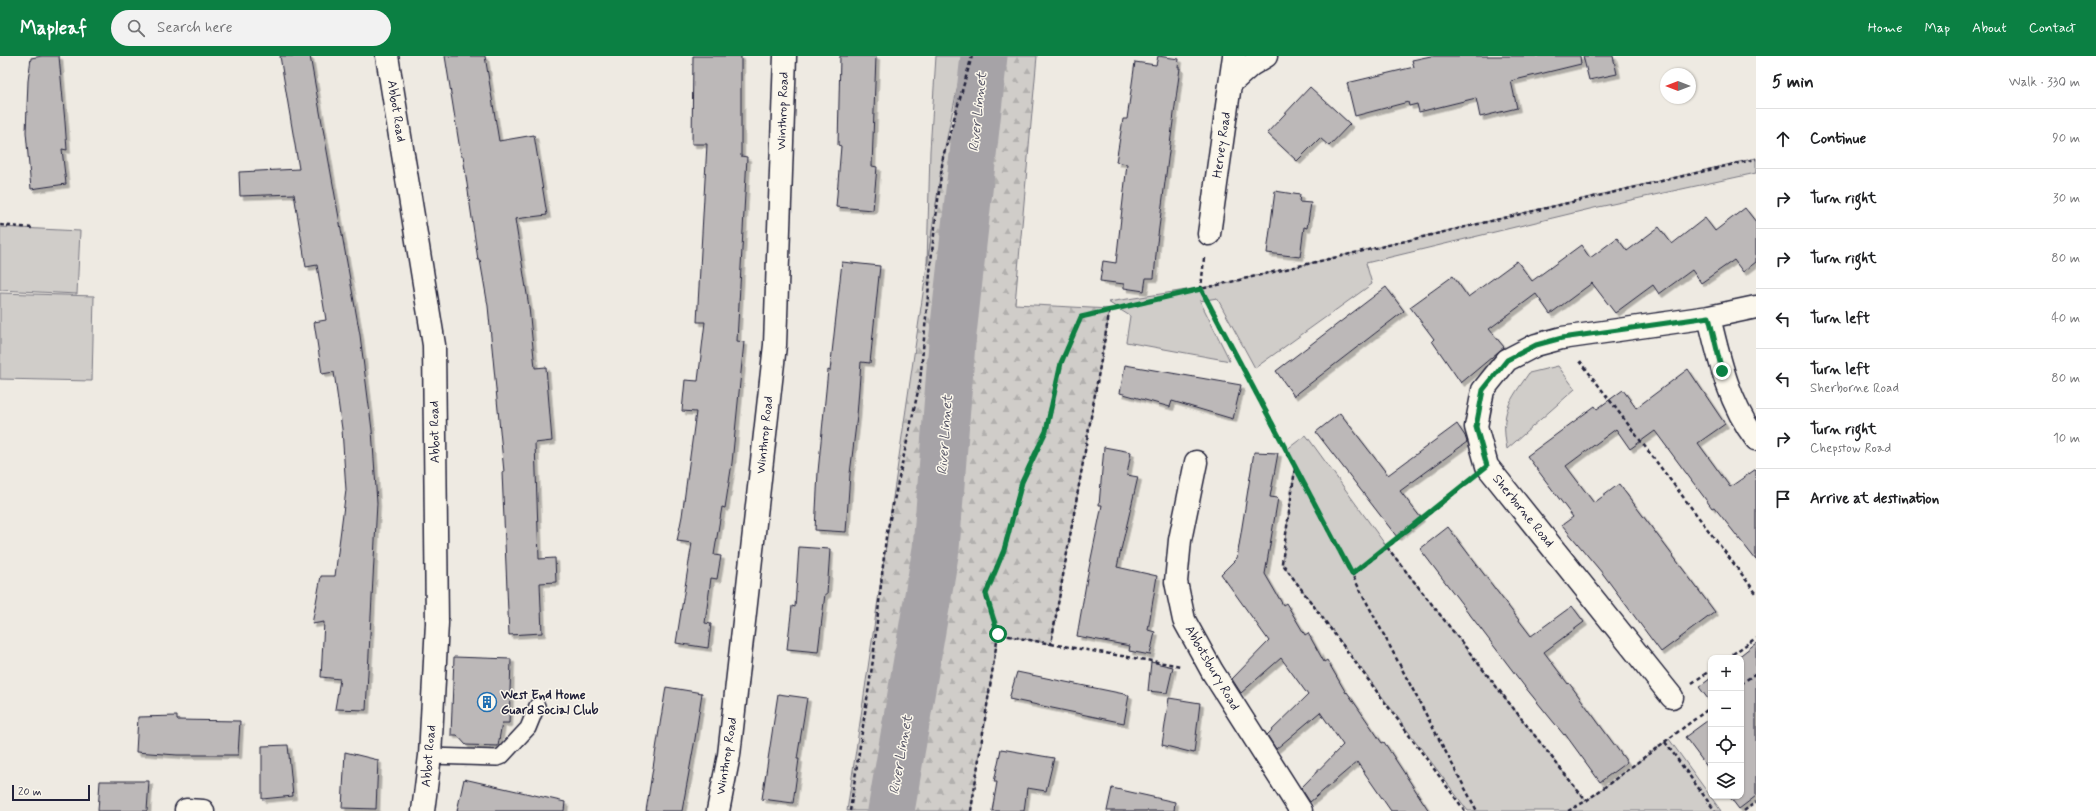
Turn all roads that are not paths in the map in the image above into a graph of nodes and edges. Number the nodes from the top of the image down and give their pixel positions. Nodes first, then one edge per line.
1 (387, 56) edge
2 (785, 56) edge
3 (1234, 56) edge
4 (1266, 56) edge
5 (1231, 83) junction
6 (1209, 234) road end
7 (1756, 307) edge
8 (1709, 317) junction
9 (1756, 439) edge
10 (1196, 462) dead end
11 (1672, 697) dead end
12 (537, 706) dead end
13 (430, 756) junction
14 (423, 811) edge
15 (718, 811) edge
16 (1301, 811) edge

1 - 13 street, Abbot Road
2 - 15 street, Winthrop Road
3 - 5 street, Hervey Road
4 - 5 street
5 - 6 street, Hervey Road
7 - 8 street, Sherborne Road
8 - 9 street
8 - 11 street, Sherborne Road
10 - 16 street, Abbotsbury Road
12 - 13 lane
13 - 14 street, Abbot Road

